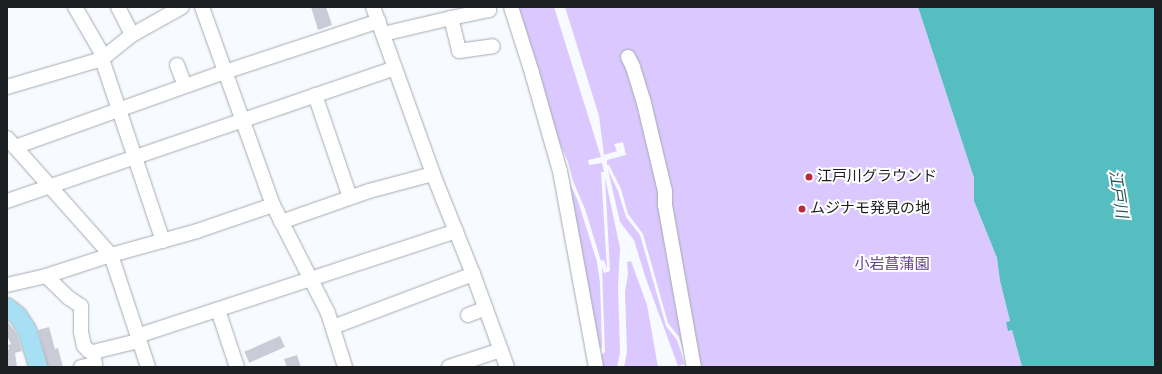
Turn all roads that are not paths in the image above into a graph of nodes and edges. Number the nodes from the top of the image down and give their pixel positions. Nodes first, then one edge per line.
1 (76, 7) edge
2 (118, 7) edge
3 (182, 7) edge
4 (202, 7) edge
5 (373, 7) edge
6 (489, 7) edge
7 (510, 7) edge
8 (451, 18) junction
9 (381, 28) junction
10 (132, 35) junction
11 (493, 46) dead end
12 (628, 57) dead end
13 (103, 58) junction
14 (177, 65) dead end
15 (396, 68) junction
16 (225, 72) junction
17 (185, 86) junction
18 (7, 87) edge
19 (315, 95) junction
20 (119, 109) junction
21 (242, 120) junction
22 (11, 142) edge
23 (135, 156) junction
24 (433, 174) junction
25 (50, 186) junction
26 (350, 197) junction
27 (7, 201) edge
28 (273, 205) junction
29 (281, 222) junction
30 (456, 231) junction
31 (164, 241) junction
32 (112, 255) junction
33 (473, 274) junction
34 (46, 276) junction
35 (311, 280) junction
36 (7, 285) edge
37 (7, 307) edge
38 (486, 308) junction
39 (218, 310) junction
40 (468, 315) dead end
41 (333, 328) junction
42 (138, 338) junction
43 (501, 350) junction
44 (93, 352) junction
45 (38, 367) edge
46 (81, 367) edge
47 (148, 367) edge
48 (237, 367) edge
49 (345, 367) edge
50 (449, 367) edge
51 (507, 367) edge
52 (596, 367) edge
53 (694, 367) edge

1 - 13 street
2 - 10 street
3 - 10 street
4 - 16 street
5 - 9 street
6 - 8 street
7 - 52 street
8 - 9 street
8 - 11 street
9 - 15 street
9 - 16 street
10 - 13 street
12 - 53 street
13 - 18 street
13 - 20 street
14 - 17 street
15 - 19 street
15 - 24 street
16 - 17 street
16 - 21 street
17 - 20 street
19 - 21 street
19 - 26 street
20 - 22 street
20 - 23 street
21 - 23 street
21 - 28 street
22 - 25 street
23 - 25 street
23 - 31 street
24 - 26 street
24 - 30 street
25 - 27 street
25 - 32 street
26 - 29 street
28 - 29 street
28 - 31 street
29 - 35 street
30 - 33 street
30 - 35 street
31 - 32 street
32 - 34 street
32 - 42 street
33 - 38 street
33 - 41 street
34 - 36 street
34 - 44 street
35 - 39 street
35 - 41 street
37 - 45 main road
38 - 40 street
38 - 43 street
39 - 42 street
39 - 48 street
41 - 49 street
42 - 44 street
42 - 47 street
43 - 50 street
43 - 51 street
44 - 46 street

